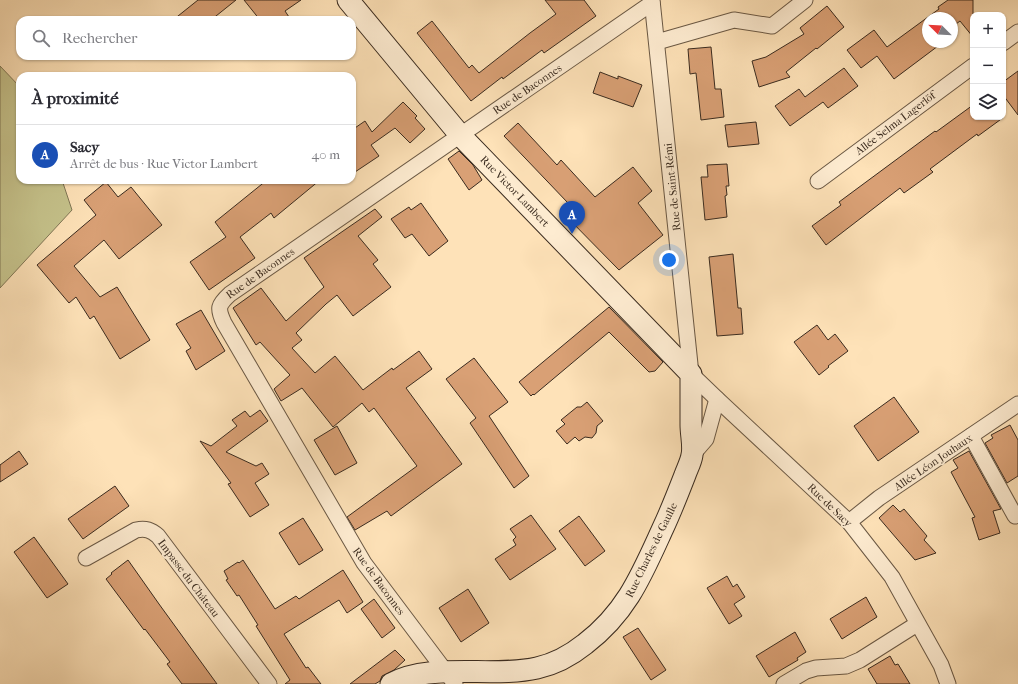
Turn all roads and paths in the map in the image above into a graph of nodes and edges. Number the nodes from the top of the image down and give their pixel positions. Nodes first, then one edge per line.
1 (348, 0) edge
2 (805, 0) edge
3 (652, 2) edge
4 (1018, 32) edge
5 (1006, 41) edge
6 (657, 42) junction
7 (970, 68) edge
8 (460, 135) junction
9 (818, 181) dead end
10 (691, 374) junction
11 (717, 400) junction
12 (1018, 404) edge
13 (971, 436) junction
14 (693, 454) junction
15 (1015, 516) dead end
16 (849, 522) junction
17 (86, 558) dead end
18 (917, 624) junction
19 (450, 678) edge
20 (269, 684) edge
21 (391, 684) edge
22 (784, 684) edge
23 (948, 684) edge

1 - 8 street, Rue Victor Lambert
2 - 6 street
3 - 6 street, Rue de Saint-Rémi
3 - 8 street, Rue de Baconnes
4 - 5 street
6 - 10 street, Rue de Saint-Rémi
7 - 9 street, Allée Selma Lagerlöf
8 - 10 street, Rue Victor Lambert
8 - 19 street, Rue de Baconnes
10 - 11 street, Rue de Sacy
10 - 14 street, Rue Charles de Gaulle
11 - 14 street, Rue Charles de Gaulle
11 - 16 street, Rue de Sacy
12 - 13 street, Allée Léon Jouhaux
13 - 15 street
13 - 16 street, Allée Léon Jouhaux
14 - 19 street, Rue Charles de Gaulle
16 - 18 street, Rue de Sacy
17 - 20 street, Impasse du Château
18 - 22 street
18 - 23 street, Rue de Sacy
19 - 21 street, Rue Charles de Gaulle

